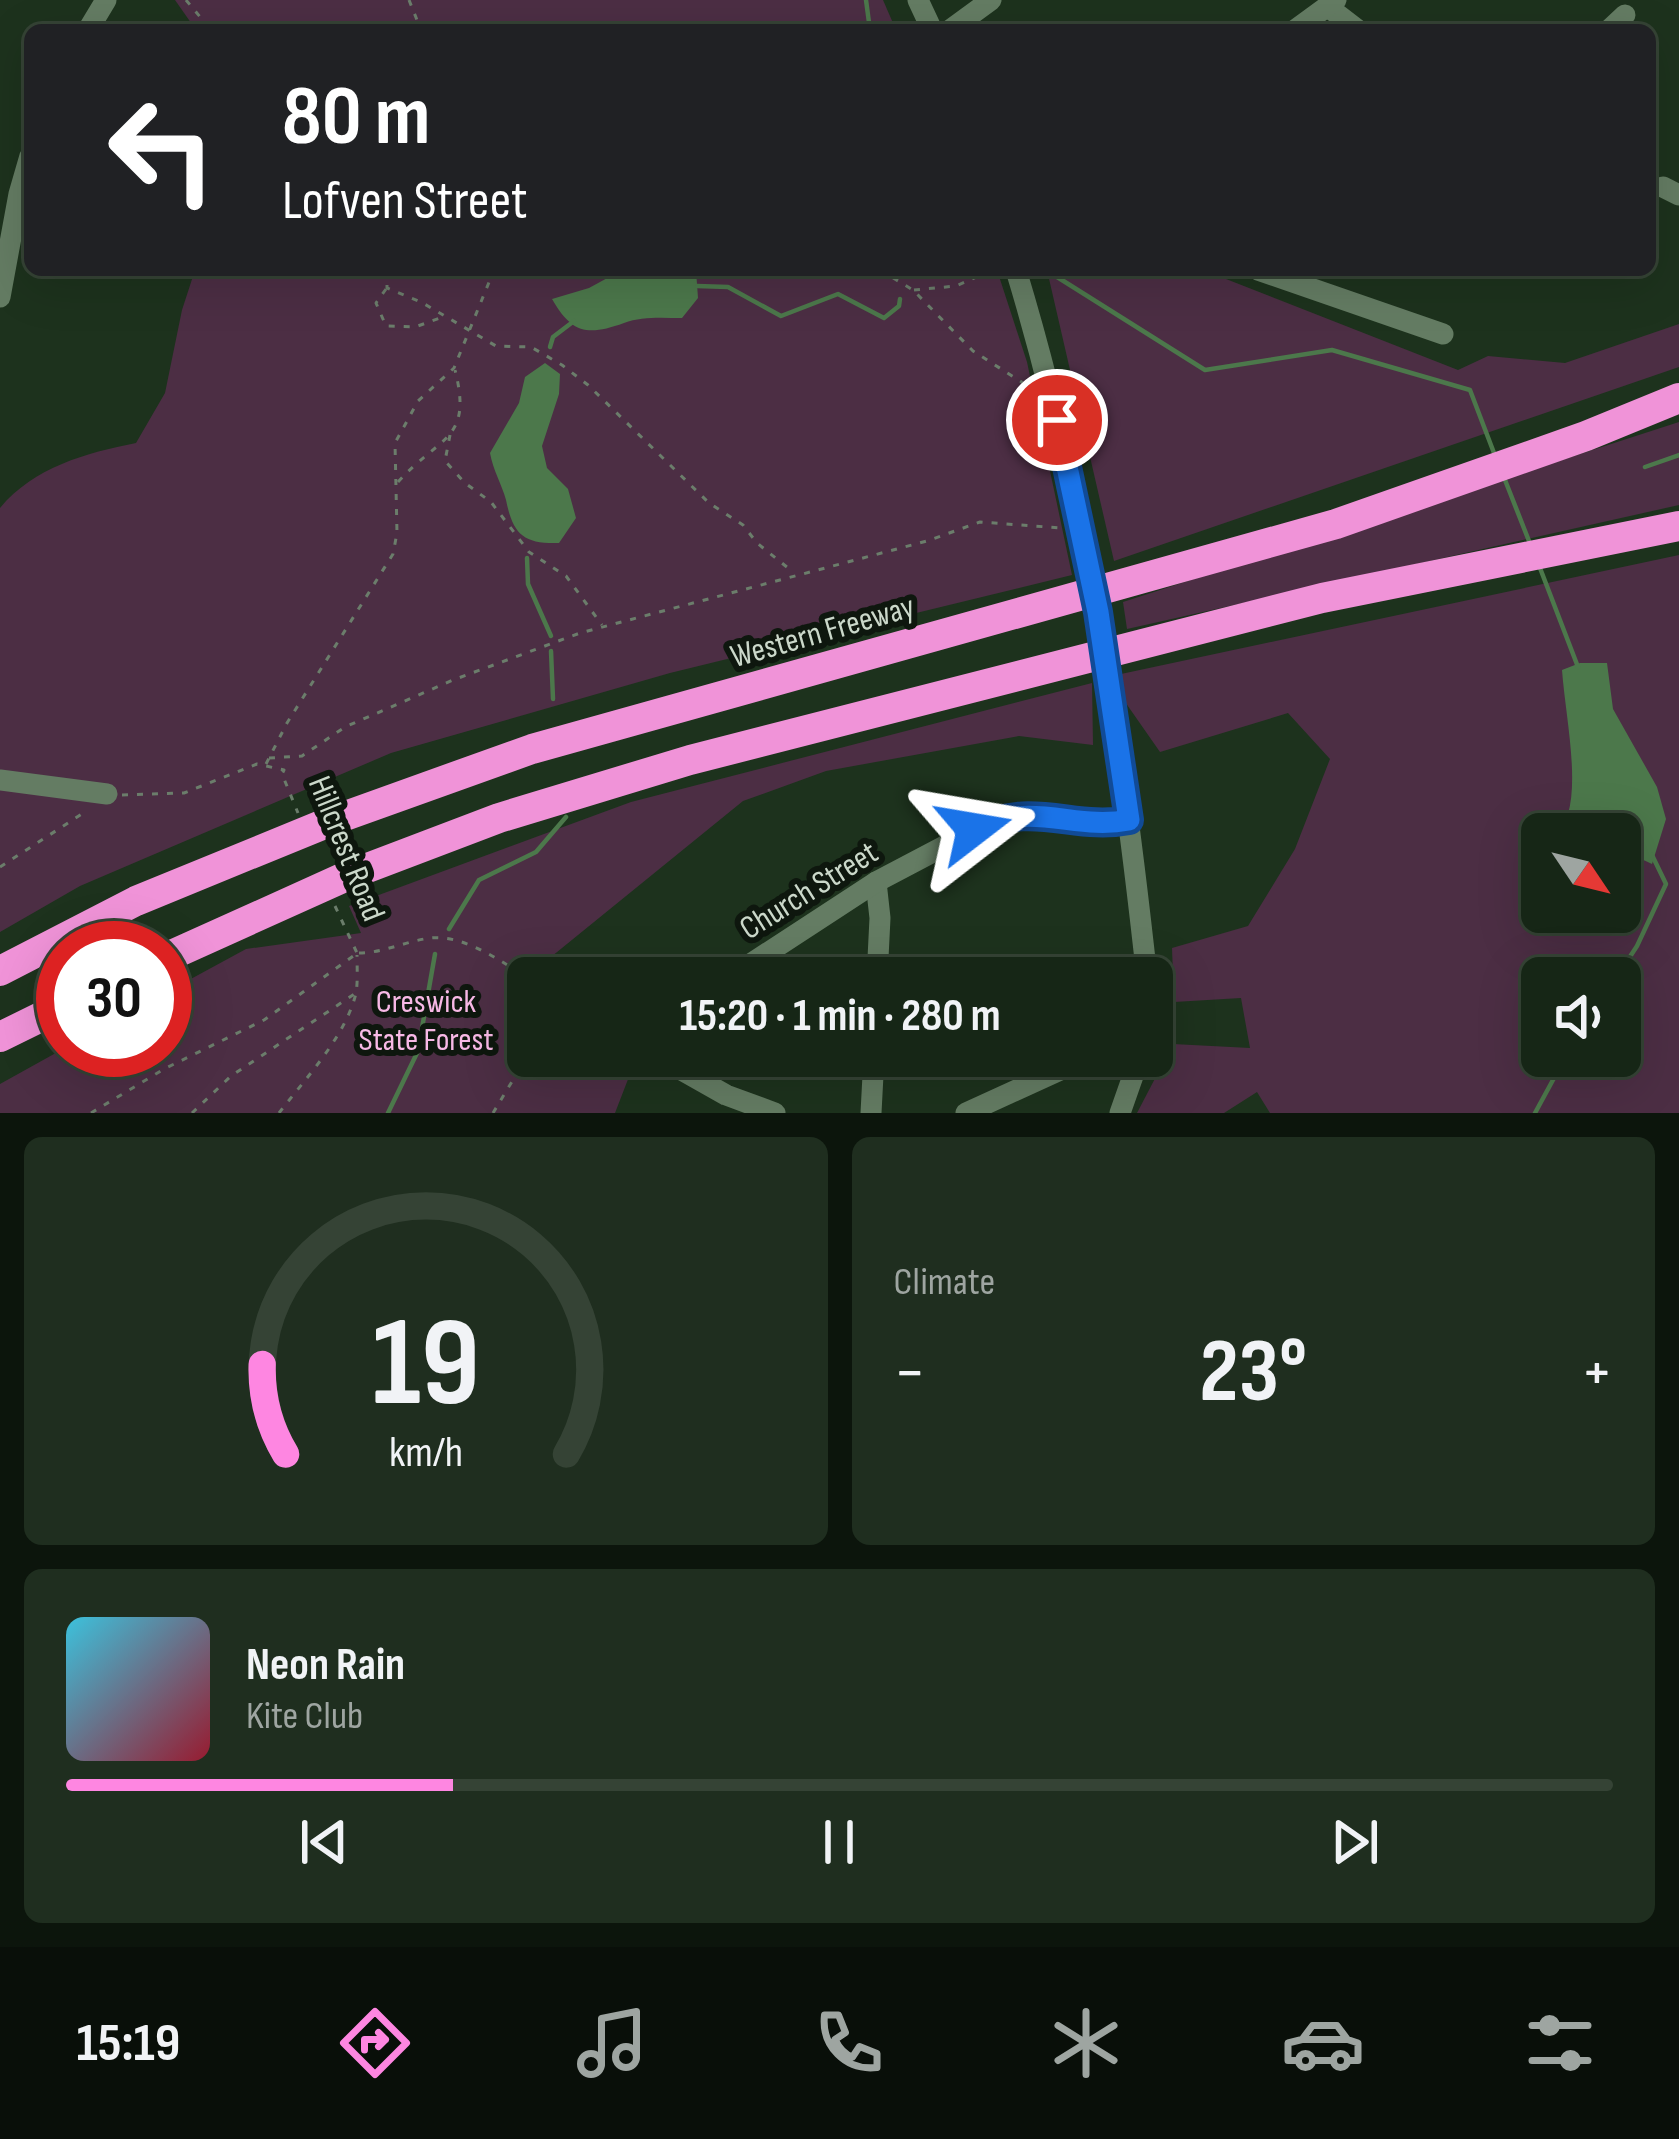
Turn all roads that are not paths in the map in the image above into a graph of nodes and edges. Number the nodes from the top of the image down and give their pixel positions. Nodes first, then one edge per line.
1 (991, 0) edge
2 (1332, 2) edge
3 (958, 24) edge
4 (1303, 24) edge
5 (1352, 24) edge
6 (24, 177) edge
7 (1018, 276) edge
8 (1275, 276) edge
9 (0, 297) edge
10 (1443, 334) dead end
11 (1679, 398) edge
12 (1679, 526) edge
13 (0, 780) edge
14 (107, 794) road end
15 (1129, 820) junction
16 (876, 881) junction
17 (192, 946) edge
18 (761, 957) edge
19 (878, 957) edge
20 (1145, 957) edge
21 (0, 971) edge
22 (36, 1019) edge
23 (0, 1037) edge
24 (694, 1077) edge
25 (873, 1077) edge
26 (1045, 1077) edge
27 (1133, 1077) edge
28 (776, 1113) edge
29 (871, 1113) edge
30 (965, 1113) edge
31 (1120, 1113) edge

1 - 3 street
2 - 4 street
2 - 5 street
6 - 9 street
7 - 15 street
8 - 10 street
11 - 21 highway, Western Freeway
12 - 17 highway
13 - 14 street
15 - 16 street, Church Street
15 - 20 street
16 - 18 street, Church Street
16 - 19 street
22 - 23 highway
24 - 28 street
25 - 29 street
26 - 30 street
27 - 31 street

